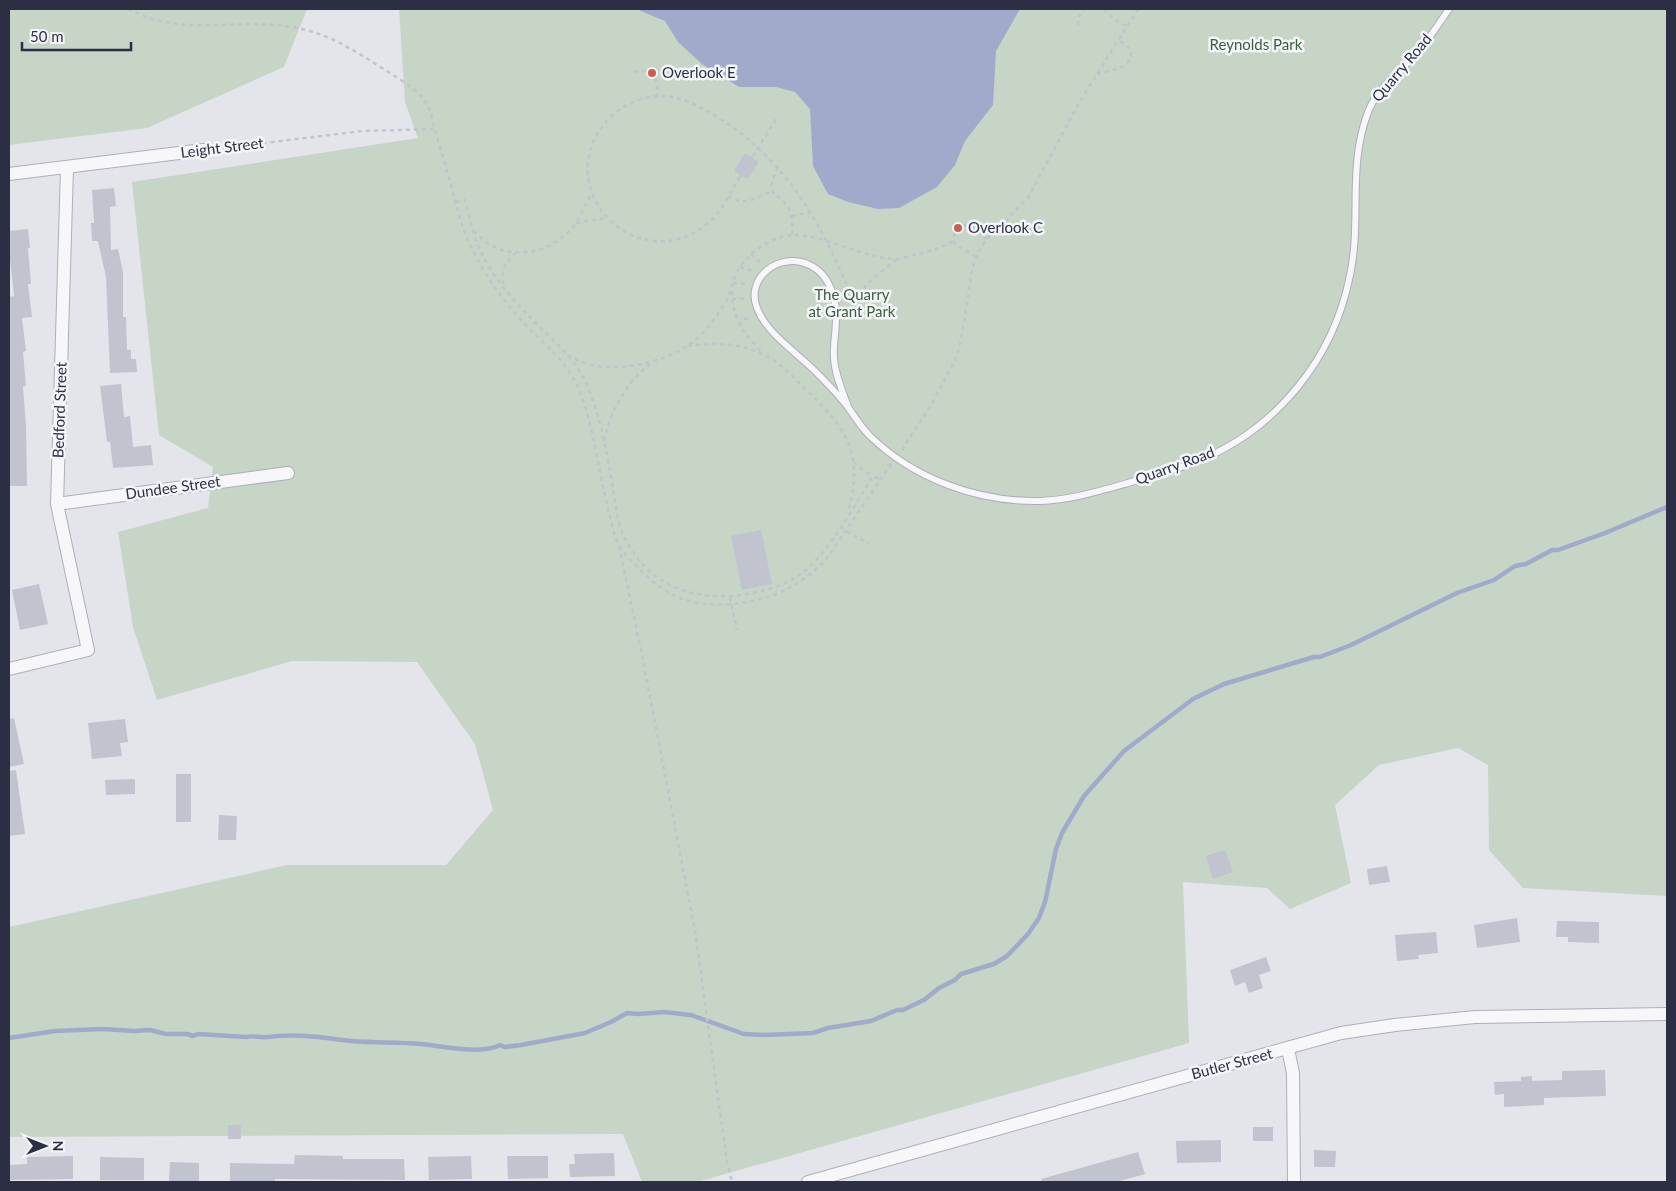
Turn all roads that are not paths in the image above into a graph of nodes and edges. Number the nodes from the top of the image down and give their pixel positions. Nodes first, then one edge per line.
1 (1449, 9) edge
2 (203, 150) road end
3 (67, 168) junction
4 (9, 174) edge
5 (849, 409) junction
6 (288, 473) dead end
7 (57, 504) junction
8 (9, 669) edge
9 (1667, 1014) edge
10 (1288, 1049) junction
11 (808, 1182) edge
12 (1294, 1182) edge

1 - 5 lane, Quarry Road
2 - 3 street, Leight Street
3 - 4 street, Leight Street
3 - 7 street, Bedford Street
5 - 5 lane, Quarry Road
6 - 7 street, Dundee Street
7 - 8 street, Bedford Street
9 - 10 street, Butler Street
10 - 11 street, Butler Street
10 - 12 street

